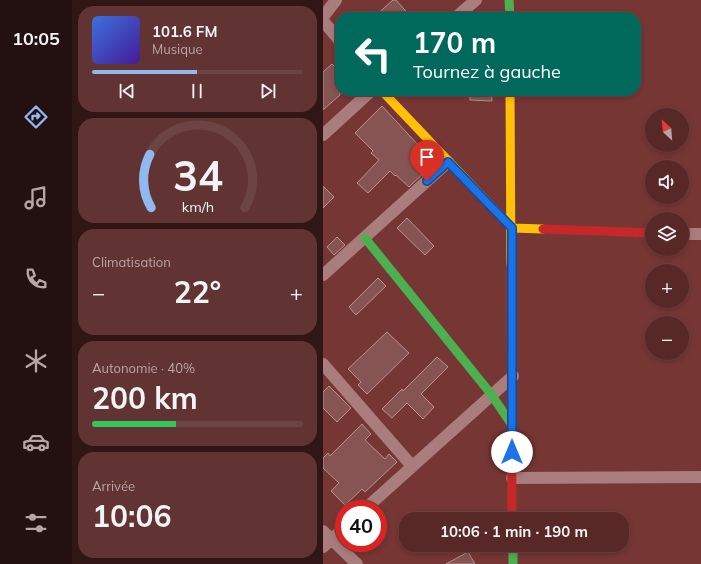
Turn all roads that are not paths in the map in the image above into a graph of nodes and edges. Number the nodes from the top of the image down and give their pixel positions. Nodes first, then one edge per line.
1 (336, 0) edge
2 (475, 0) edge
3 (509, 0) edge
4 (462, 12) edge
5 (510, 12) edge
6 (323, 16) edge
7 (323, 20) edge
8 (335, 35) edge
9 (366, 96) edge
10 (387, 96) edge
11 (510, 96) edge
12 (323, 135) edge
13 (448, 162) junction
14 (512, 228) junction
15 (645, 233) edge
16 (689, 234) edge
17 (701, 234) edge
18 (365, 238) junction
19 (323, 275) edge
20 (323, 364) edge
21 (513, 376) junction
22 (491, 394) junction
23 (512, 425) junction
24 (412, 466) junction
25 (701, 477) edge
26 (512, 478) junction
27 (375, 500) edge
28 (512, 512) edge
29 (335, 534) edge
30 (326, 539) edge
31 (513, 552) edge
32 (357, 564) edge
33 (513, 564) edge

1 - 6 street
2 - 4 street
3 - 5 street
7 - 8 street
9 - 12 street
10 - 13 street
11 - 14 street
13 - 14 street
13 - 18 street
14 - 15 street
14 - 21 street
16 - 17 street
18 - 19 street
18 - 22 street
20 - 24 street
21 - 22 street
21 - 23 street
22 - 23 street
22 - 24 street
23 - 26 street
24 - 27 street
25 - 26 street
26 - 28 street
29 - 30 street
30 - 32 street
31 - 33 street

